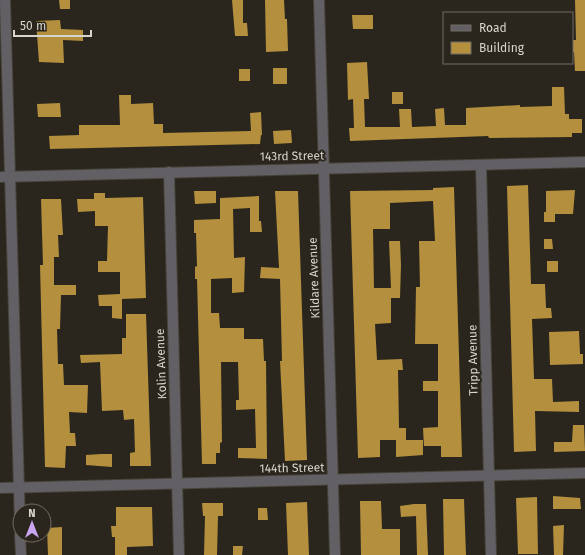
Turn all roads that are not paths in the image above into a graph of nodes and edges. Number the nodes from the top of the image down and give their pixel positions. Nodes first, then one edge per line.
1 (5, 0) edge
2 (319, 0) edge
3 (585, 162) edge
4 (481, 165) junction
5 (324, 169) junction
6 (169, 172) junction
7 (5, 176) edge
8 (585, 473) edge
9 (489, 476) junction
10 (333, 480) junction
11 (177, 484) junction
12 (0, 488) edge
13 (19, 488) junction
14 (19, 503) edge
15 (20, 543) edge
16 (21, 555) edge
17 (179, 555) edge
18 (335, 555) edge
19 (491, 555) edge

1 - 7 street
2 - 5 street, Kildare Avenue
3 - 4 street, 143rd Street
4 - 5 street, 143rd Street
4 - 9 street, Tripp Avenue
5 - 6 street, 143rd Street
5 - 10 street, Kildare Avenue
6 - 7 street, 143rd Street
6 - 11 street, Kolin Avenue
7 - 13 street
8 - 9 street, 144th Street
9 - 10 street, 144th Street
9 - 19 street, Tripp Avenue
10 - 11 street, 144th Street
10 - 18 street, Kildare Avenue
11 - 13 street, 144th Street
11 - 17 street, Kolin Avenue
12 - 13 street, 144th Street
13 - 14 street
15 - 16 street

